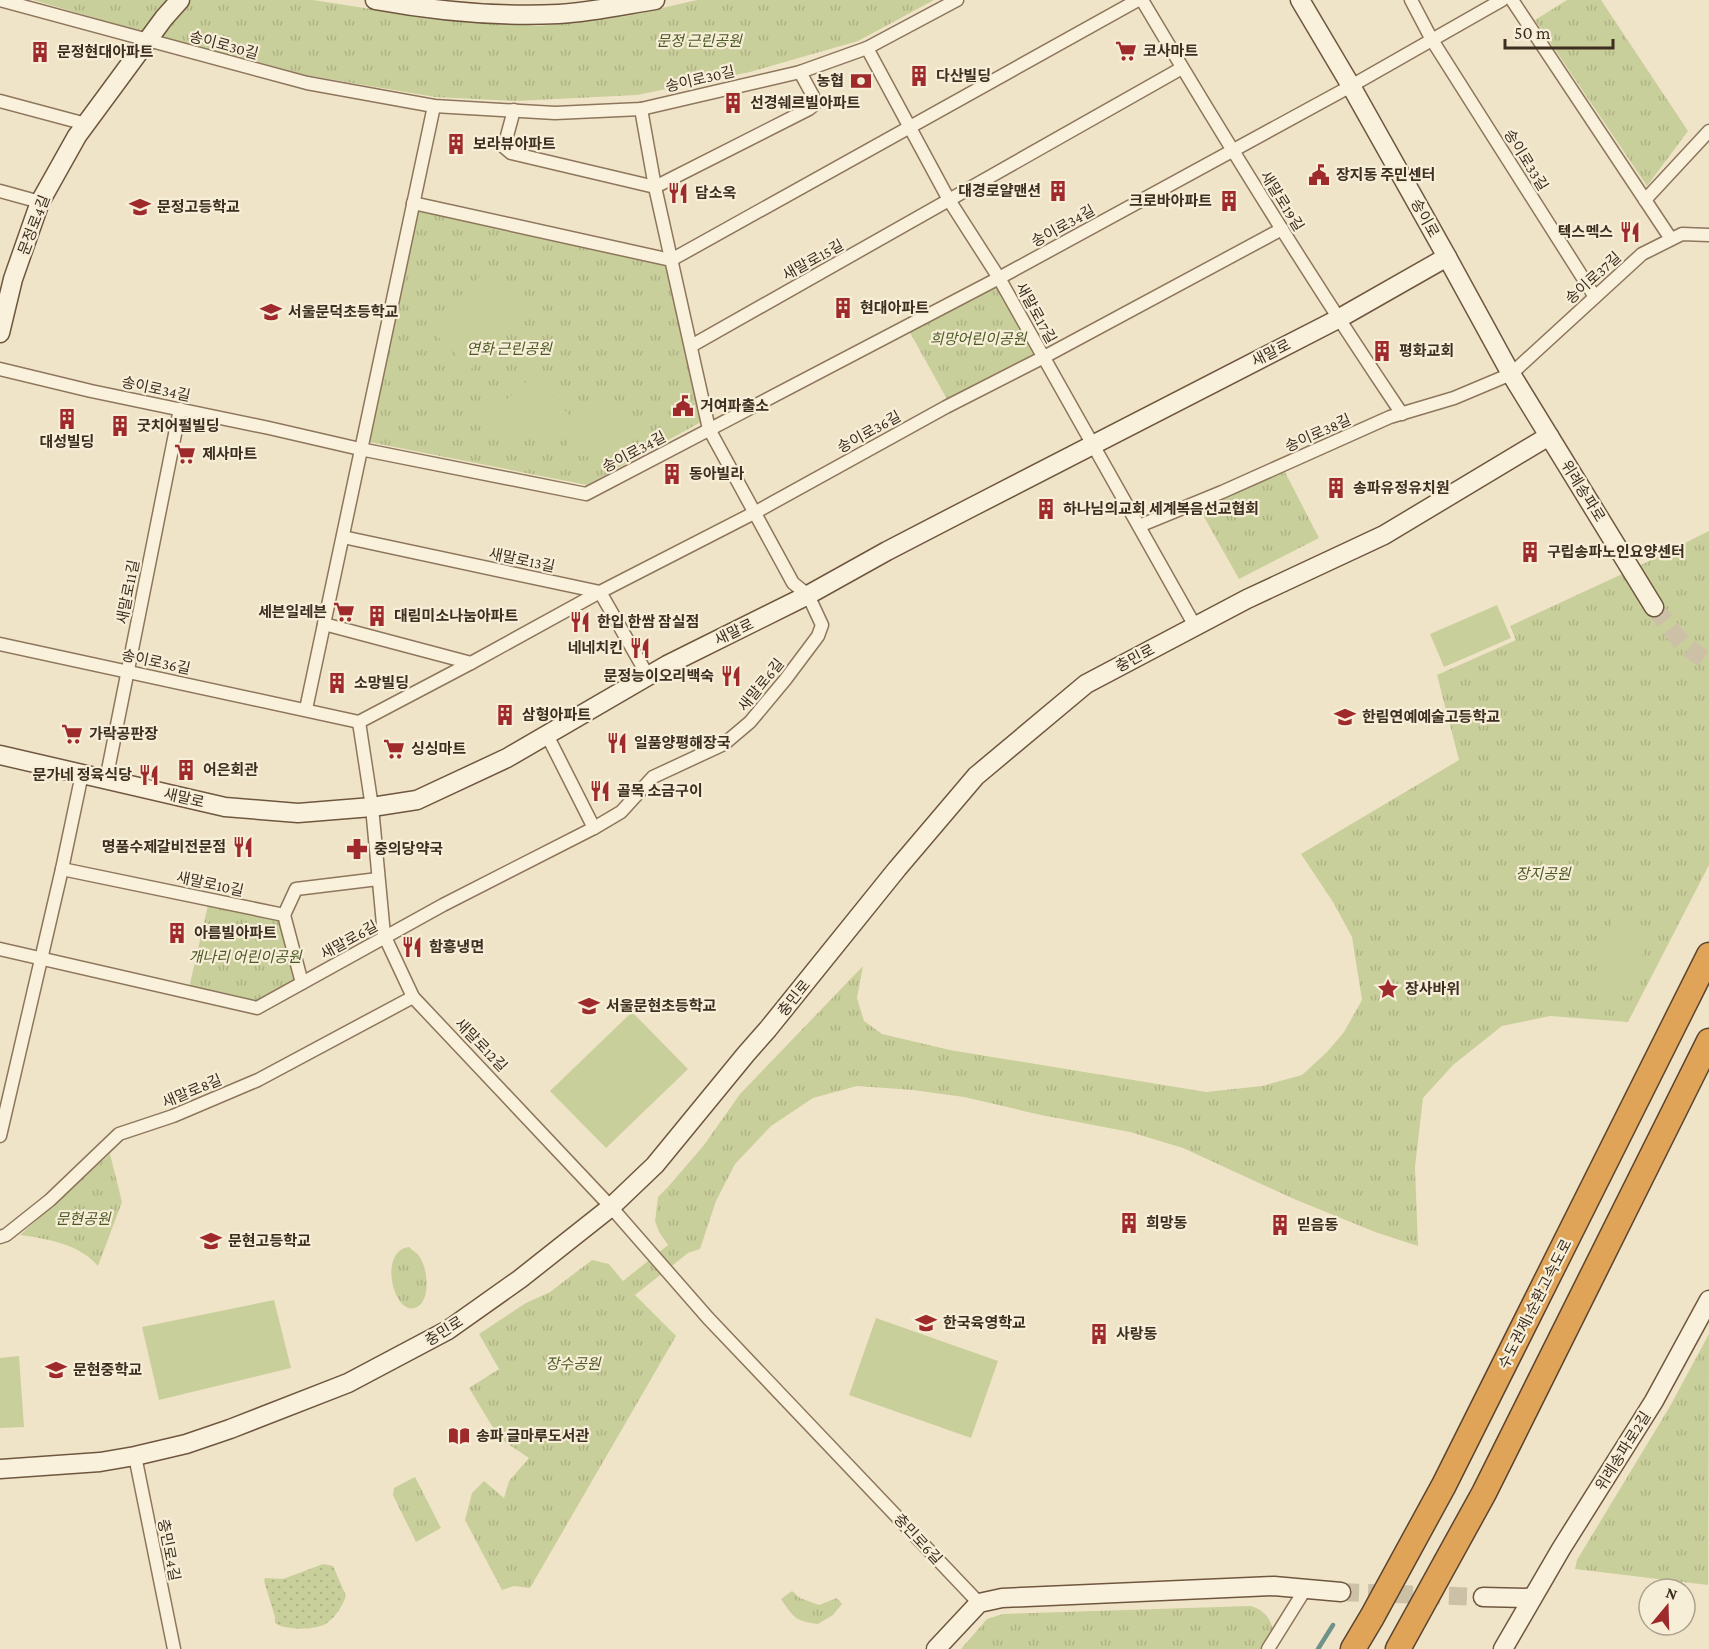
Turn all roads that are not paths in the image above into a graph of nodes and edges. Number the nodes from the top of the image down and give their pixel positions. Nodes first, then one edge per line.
1 (0, 0) edge
2 (180, 0) edge
3 (375, 0) edge
4 (655, 0) edge
5 (957, 0) edge
6 (1140, 0) edge
7 (1300, 0) edge
8 (1411, 0) edge
9 (1502, 0) edge
10 (1512, 0) edge
11 (632, 2) edge
12 (148, 40) junction
13 (1432, 40) junction
14 (867, 48) junction
15 (1182, 68) junction
16 (800, 72) junction
17 (1351, 86) junction
18 (0, 101) edge
19 (434, 106) junction
20 (641, 109) junction
21 (514, 110) junction
22 (86, 124) junction
23 (909, 127) junction
24 (1709, 131) edge
25 (1232, 150) junction
26 (655, 187) junction
27 (0, 191) edge
28 (950, 200) junction
29 (1645, 200) junction
30 (40, 202) junction
31 (413, 203) junction
32 (1282, 229) junction
33 (1709, 235) edge
34 (1671, 239) junction
35 (1447, 257) junction
36 (671, 260) junction
37 (999, 278) junction
38 (1595, 297) junction
39 (1338, 319) junction
40 (0, 333) edge
41 (691, 346) junction
42 (1044, 357) junction
43 (0, 369) edge
44 (1511, 374) junction
45 (180, 410) junction
46 (1402, 414) junction
47 (709, 429) junction
48 (1550, 436) junction
49 (1092, 444) junction
50 (360, 449) junction
51 (754, 513) junction
52 (1139, 526) junction
53 (343, 537) junction
54 (600, 592) junction
55 (808, 595) junction
56 (1654, 607) tunnel mouth
57 (324, 624) junction
58 (1195, 626) junction
59 (0, 644) edge
60 (471, 663) junction
61 (127, 671) junction
62 (648, 676) junction
63 (306, 709) junction
64 (359, 722) junction
65 (547, 735) junction
66 (0, 755) edge
67 (82, 774) junction
68 (106, 780) junction
69 (372, 807) junction
70 (594, 828) junction
71 (62, 869) junction
72 (378, 879) junction
73 (284, 915) junction
74 (385, 938) junction
75 (0, 949) edge
76 (1709, 955) edge
77 (41, 959) junction
78 (302, 983) junction
79 (413, 997) junction
80 (1709, 1041) edge
81 (0, 1136) edge
82 (611, 1207) junction
83 (0, 1237) edge
84 (1709, 1300) edge
85 (135, 1456) junction
86 (0, 1469) edge
87 (1306, 1588) junction
88 (1341, 1592) tunnel mouth
89 (1483, 1598) tunnel mouth
90 (1532, 1599) junction
91 (979, 1603) junction
92 (174, 1649) edge
93 (936, 1649) edge
94 (1268, 1649) edge
95 (1353, 1649) edge
96 (1398, 1649) edge
97 (1503, 1649) edge

1 - 12 street, 송이로30길
2 - 12 street, 문정로4길
3 - 11 street
4 - 11 street
5 - 14 street, 송이로30길
6 - 15 street, 새말로19길
6 - 23 street
7 - 17 street, 송이로
8 - 13 street, 송이로33길
9 - 13 street
10 - 29 street
12 - 19 street, 송이로30길
12 - 22 street, 문정로4길
13 - 17 street
13 - 38 street, 송이로33길
14 - 16 street, 송이로30길
14 - 23 street, 새말로17길
15 - 25 street, 새말로19길
15 - 28 street
16 - 20 street, 송이로30길
16 - 26 street
17 - 25 street, 송이로34길
17 - 35 street, 송이로
18 - 22 street
19 - 21 street, 송이로30길
19 - 31 street
20 - 21 street, 송이로30길
20 - 26 street
21 - 26 street
22 - 30 street, 문정로4길
23 - 28 street, 새말로17길
23 - 36 street
24 - 29 street
25 - 32 street, 새말로19길
25 - 37 street, 송이로34길
26 - 36 street
27 - 30 street
28 - 37 street, 새말로17길
28 - 41 street, 새말로15길
29 - 34 street
30 - 40 street, 문정로4길
31 - 36 street
31 - 50 street
32 - 39 street, 새말로19길
32 - 42 street, 송이로36길
33 - 34 street, 송이로37길
34 - 38 street, 송이로37길
35 - 39 street, 새말로
35 - 44 street, 송이로
36 - 41 street
37 - 42 street, 새말로17길
37 - 47 street, 송이로34길
38 - 44 street, 송이로37길
39 - 46 street, 새말로19길
39 - 49 street, 새말로
41 - 47 street
42 - 49 street, 새말로17길
42 - 51 street, 송이로36길
43 - 45 street, 송이로34길
44 - 46 street, 송이로38길
44 - 48 street, 송이로
45 - 50 street, 송이로34길
45 - 61 street, 새말로11길
46 - 52 street, 송이로38길
47 - 50 street, 송이로34길
47 - 51 street
48 - 56 street, 위례송파로
48 - 58 street, 충민로
49 - 52 street
49 - 55 street, 새말로
50 - 53 street
51 - 54 street, 송이로36길
51 - 55 street
52 - 58 street
53 - 54 street, 새말로13길
53 - 57 street
54 - 60 street, 송이로36길
54 - 62 street
55 - 62 street, 새말로
55 - 70 street, 새말로6길
57 - 60 street
57 - 63 street
58 - 82 street, 충민로
59 - 61 street, 송이로36길
60 - 64 street, 송이로36길
61 - 63 street, 송이로36길
61 - 68 street, 새말로11길
62 - 65 street, 새말로
63 - 64 street, 송이로36길
64 - 69 street
65 - 69 street, 새말로
65 - 70 street
66 - 67 street, 새말로
67 - 68 street, 새말로
67 - 71 street
68 - 69 street, 새말로
69 - 72 street, 새말로12길
70 - 74 street, 새말로6길
71 - 73 street, 새말로10길
71 - 77 street
72 - 73 street
72 - 74 street, 새말로12길
73 - 78 street
74 - 78 street, 새말로6길
74 - 79 street, 새말로12길
75 - 77 street, 새말로6길
76 - 95 highway, 수도권제1순환고속도로
77 - 78 street, 새말로6길
77 - 81 street
79 - 82 street, 새말로12길
79 - 83 street, 새말로8길
80 - 96 highway
82 - 85 street, 충민로
82 - 91 street, 충민로6길
84 - 90 street, 위례송파로2길
85 - 86 street, 충민로
85 - 92 street, 충민로4길
87 - 88 street
87 - 91 street
87 - 94 street
89 - 90 street
90 - 97 street
91 - 93 street

